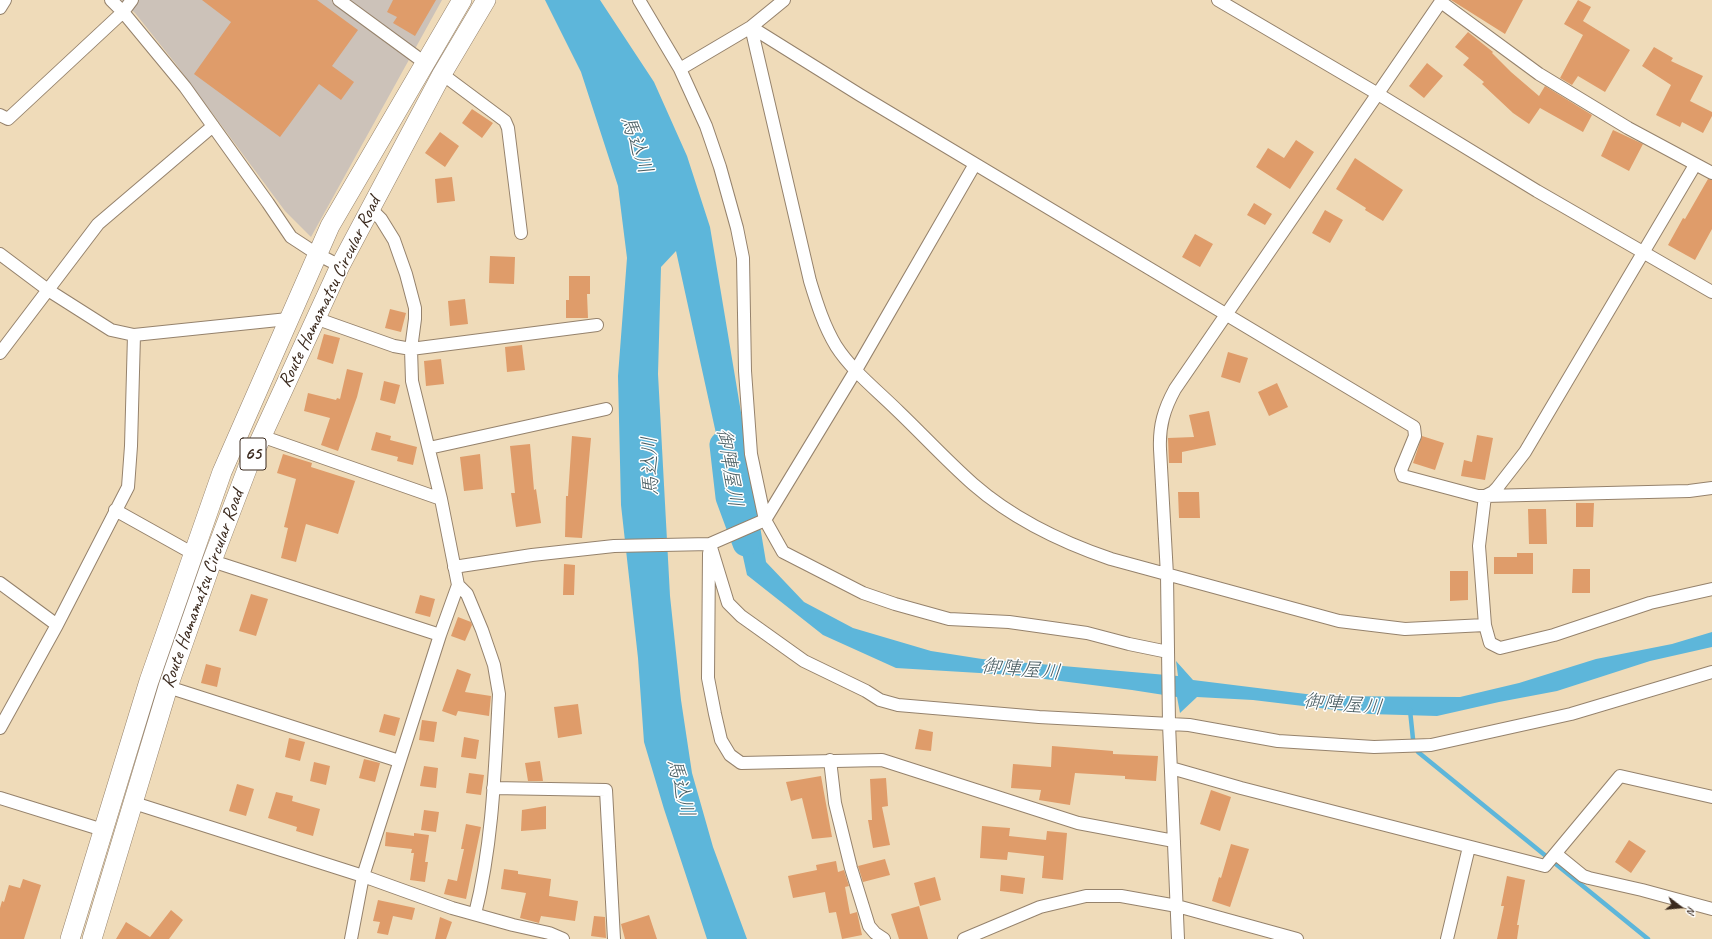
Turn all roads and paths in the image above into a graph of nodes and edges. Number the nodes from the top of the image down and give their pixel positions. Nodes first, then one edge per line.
1 (5, 0) edge
2 (111, 0) edge
3 (132, 0) edge
4 (338, 0) edge
5 (462, 0) edge
6 (486, 0) edge
7 (639, 0) edge
8 (784, 0) edge
9 (1218, 0) edge
10 (1441, 1) edge
11 (0, 8) edge
12 (123, 12) junction
13 (751, 27) junction
14 (425, 63) junction
15 (680, 69) junction
16 (442, 74) junction
17 (1378, 94) junction
18 (0, 115) edge
19 (213, 126) junction
20 (975, 164) junction
21 (1695, 165) junction
22 (1712, 173) edge
23 (370, 208) junction
24 (521, 233) dead end
25 (1644, 252) junction
26 (0, 254) edge
27 (317, 254) junction
28 (340, 266) junction
29 (48, 290) junction
30 (1712, 292) edge
31 (1227, 314) junction
32 (315, 318) junction
33 (288, 319) junction
34 (597, 325) dead end
35 (134, 335) junction
36 (412, 349) junction
37 (0, 353) edge
38 (856, 370) junction
39 (606, 409) dead end
40 (261, 436) junction
41 (429, 448) junction
42 (1712, 488) edge
43 (1485, 496) junction
44 (441, 499) junction
45 (115, 510) junction
46 (765, 520) junction
47 (704, 544) junction
48 (192, 553) junction
49 (212, 562) junction
50 (454, 567) junction
51 (1167, 574) junction
52 (0, 583) edge
53 (458, 585) junction
54 (1712, 589) edge
55 (57, 625) junction
56 (1486, 625) junction
57 (440, 635) junction
58 (1168, 655) junction
59 (1712, 672) edge
60 (168, 687) junction
61 (1169, 720) junction
62 (0, 728) edge
63 (830, 760) junction
64 (400, 761) junction
65 (1171, 768) junction
66 (493, 788) junction
67 (1712, 797) edge
68 (0, 798) edge
69 (134, 803) junction
70 (103, 830) junction
71 (1174, 841) junction
72 (1469, 847) junction
73 (1556, 854) junction
74 (363, 876) junction
75 (1177, 906) junction
76 (1712, 909) edge
77 (475, 914) junction
78 (70, 939) edge
79 (92, 939) edge
80 (351, 939) edge
81 (563, 939) edge
82 (614, 939) edge
83 (884, 939) edge
84 (964, 939) edge
85 (1178, 939) edge
86 (1297, 939) edge
87 (1447, 939) edge

1 - 11 street
2 - 12 street
3 - 12 street
4 - 14 street
5 - 14 main road, Route Hamamatsu Circular Road / 65
6 - 16 main road, Route Hamamatsu Circular Road / 65
7 - 15 street
8 - 13 street
9 - 17 street
10 - 17 street
10 - 21 street
12 - 18 street
12 - 19 street
13 - 15 street
13 - 20 street
13 - 38 street
14 - 27 main road, Route Hamamatsu Circular Road / 65
15 - 46 street
16 - 23 main road, Route Hamamatsu Circular Road / 65
16 - 24 street
17 - 25 street
17 - 31 street
19 - 27 street
19 - 29 street
20 - 31 street
20 - 38 street
21 - 22 street
21 - 25 street
23 - 28 main road, Route Hamamatsu Circular Road / 65
23 - 36 street
25 - 30 street
25 - 43 street
26 - 29 street
27 - 28 street
27 - 33 main road, Route Hamamatsu Circular Road / 65
28 - 32 main road, Route Hamamatsu Circular Road / 65
29 - 35 street
29 - 37 street
31 - 43 street
31 - 51 street
32 - 36 street
32 - 40 main road, Route Hamamatsu Circular Road / 65
33 - 35 street
33 - 48 main road, Route Hamamatsu Circular Road / 65
34 - 36 street
35 - 45 street
36 - 41 street
38 - 46 street
38 - 51 street
39 - 41 street
40 - 44 street
40 - 49 main road, Route Hamamatsu Circular Road / 65
41 - 44 street
42 - 43 street
43 - 56 street
44 - 50 street
45 - 48 street
45 - 55 street
46 - 47 street
46 - 58 street
47 - 50 street
47 - 61 street
47 - 63 street
48 - 70 main road, Route Hamamatsu Circular Road / 65
49 - 57 street
49 - 60 main road, Route Hamamatsu Circular Road / 65
50 - 53 street
51 - 56 street
51 - 58 street
52 - 55 street
53 - 57 street
53 - 66 street
54 - 56 street
55 - 62 street
57 - 64 street
58 - 61 street
59 - 61 street
60 - 64 street
60 - 69 main road, Route Hamamatsu Circular Road / 65
61 - 65 street
63 - 71 street
63 - 83 street
64 - 74 street
65 - 71 street
65 - 72 street
66 - 77 street
66 - 82 street
67 - 73 street
68 - 70 street
69 - 74 street
69 - 79 main road, Route Hamamatsu Circular Road / 65
70 - 78 main road, Route Hamamatsu Circular Road / 65
71 - 75 street
72 - 73 street
72 - 87 street
73 - 76 street
74 - 77 street
74 - 80 street
75 - 84 street
75 - 85 street
75 - 86 street
77 - 81 street

